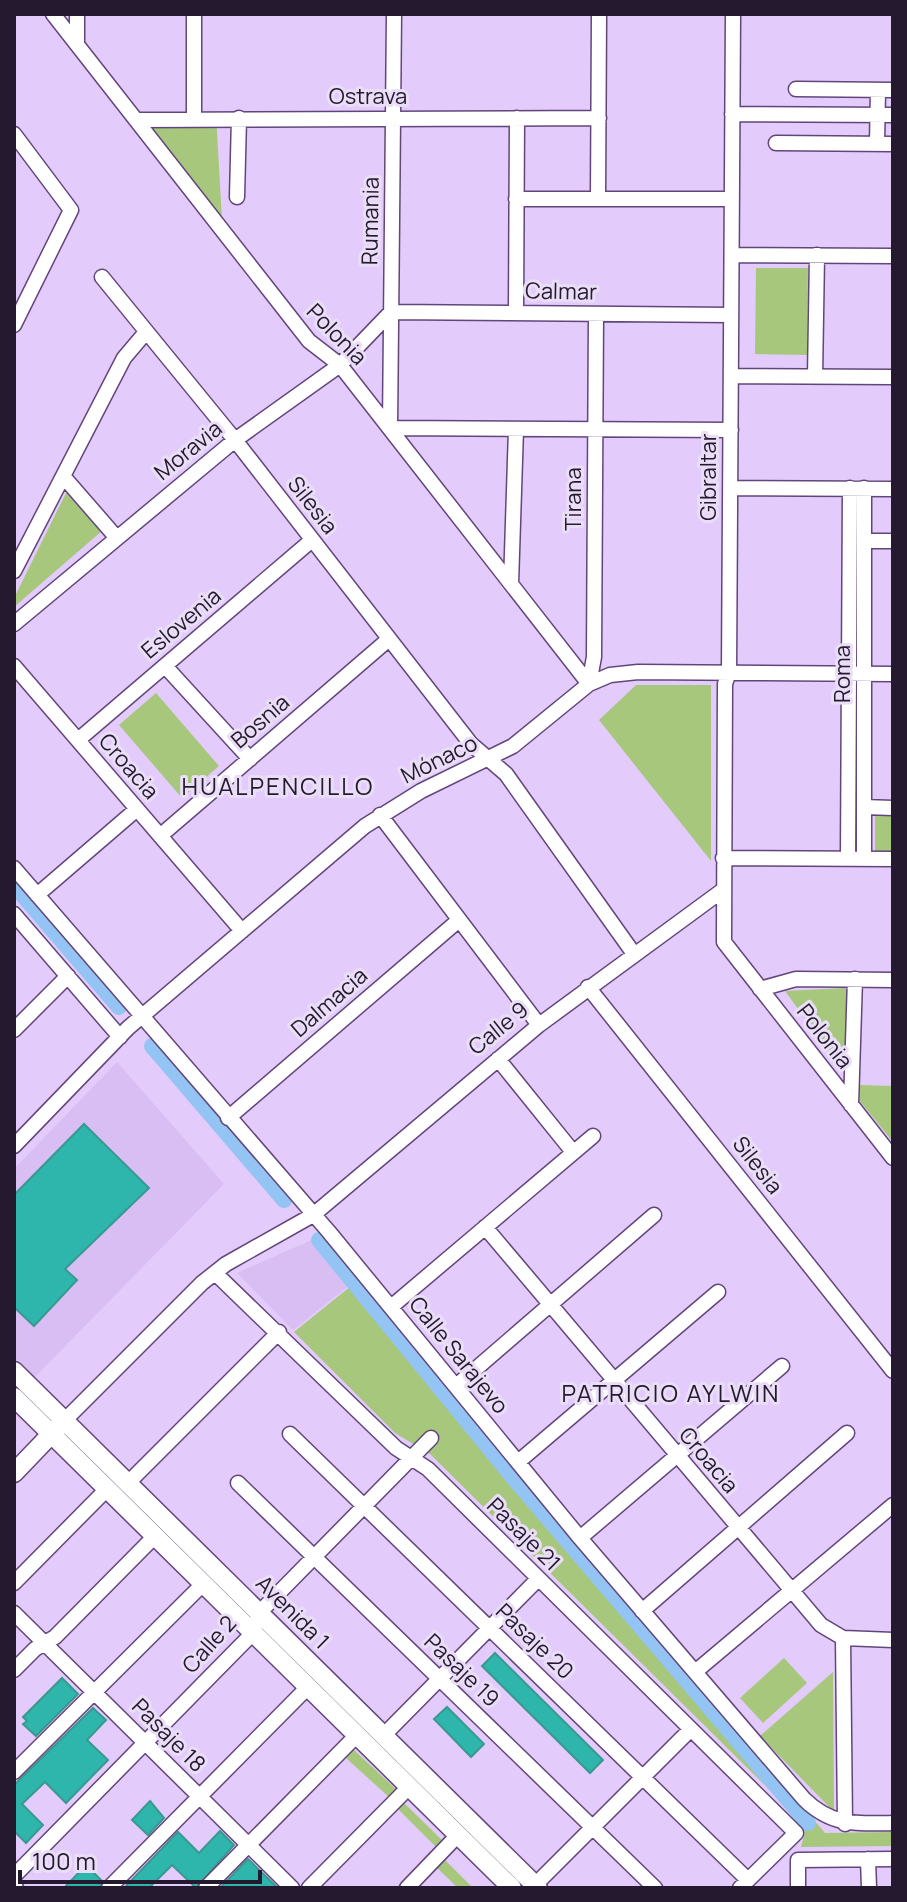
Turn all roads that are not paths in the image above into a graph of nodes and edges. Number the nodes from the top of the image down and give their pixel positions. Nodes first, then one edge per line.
1 (53, 14) edge
2 (77, 14) edge
3 (194, 14) edge
4 (394, 14) edge
5 (599, 14) edge
6 (733, 14) edge
7 (77, 44) junction
8 (796, 89) dead end
9 (885, 90) edge
10 (732, 114) junction
11 (877, 115) junction
12 (893, 115) edge
13 (194, 118) junction
14 (239, 118) junction
15 (393, 118) junction
16 (517, 118) junction
17 (599, 118) junction
18 (137, 120) junction
19 (14, 134) edge
20 (776, 143) dead end
21 (877, 144) junction
22 (893, 144) edge
23 (237, 197) dead end
24 (516, 199) junction
25 (598, 199) junction
26 (732, 199) junction
27 (732, 255) junction
28 (817, 255) junction
29 (893, 256) edge
30 (102, 277) dead end
31 (391, 312) junction
32 (516, 313) junction
33 (596, 314) junction
34 (731, 315) junction
35 (14, 325) edge
36 (146, 332) junction
37 (340, 365) junction
38 (731, 376) junction
39 (815, 377) junction
40 (893, 377) edge
41 (390, 428) junction
42 (516, 429) junction
43 (595, 429) junction
44 (731, 430) junction
45 (235, 440) junction
46 (63, 476) junction
47 (730, 488) junction
48 (857, 488) junction
49 (893, 489) edge
50 (116, 537) junction
51 (312, 540) junction
52 (864, 541) junction
53 (893, 541) edge
54 (14, 571) edge
55 (511, 584) junction
56 (14, 624) edge
57 (389, 639) junction
58 (14, 666) edge
59 (165, 666) junction
60 (729, 672) junction
61 (856, 674) junction
62 (893, 674) edge
63 (589, 684) junction
64 (78, 740) junction
65 (250, 759) junction
66 (488, 760) junction
67 (893, 808) edge
68 (137, 809) junction
69 (864, 812) junction
70 (380, 815) junction
71 (848, 817) junction
72 (160, 836) junction
73 (723, 858) junction
74 (848, 859) junction
75 (864, 859) junction
76 (893, 859) edge
77 (14, 868) edge
78 (723, 890) junction
79 (37, 895) junction
80 (14, 914) edge
81 (459, 920) junction
82 (242, 931) junction
83 (723, 939) joint
84 (634, 954) junction
85 (68, 976) junction
86 (855, 979) junction
87 (893, 980) edge
88 (588, 987) junction
89 (760, 989) junction
90 (142, 1016) junction
91 (539, 1025) junction
92 (15, 1028) edge
93 (120, 1037) junction
94 (498, 1059) junction
95 (851, 1105) junction
96 (228, 1118) junction
97 (593, 1136) dead end
98 (14, 1146) edge
99 (573, 1152) junction
100 (893, 1158) edge
101 (313, 1215) junction
102 (654, 1215) dead end
103 (485, 1227) junction
104 (215, 1273) junction
105 (718, 1292) dead end
106 (551, 1305) junction
107 (391, 1307) junction
108 (279, 1332) junction
109 (782, 1366) dead end
110 (14, 1371) edge
111 (893, 1371) edge
112 (614, 1380) junction
113 (456, 1386) junction
114 (14, 1397) edge
115 (58, 1428) junction
116 (847, 1433) dead end
117 (290, 1434) dead end
118 (431, 1438) dead end
119 (677, 1456) junction
120 (411, 1458) junction
121 (518, 1462) junction
122 (14, 1473) edge
123 (128, 1483) junction
124 (238, 1483) dead end
125 (107, 1489) junction
126 (893, 1505) edge
127 (364, 1506) junction
128 (738, 1528) junction
129 (155, 1536) junction
130 (580, 1538) junction
131 (314, 1556) junction
132 (538, 1579) junction
133 (14, 1583) edge
134 (203, 1584) junction
135 (791, 1591) junction
136 (642, 1611) junction
137 (14, 1613) edge
138 (259, 1613) junction
139 (490, 1628) junction
140 (253, 1633) junction
141 (843, 1638) junction
142 (893, 1640) edge
143 (44, 1643) junction
144 (14, 1670) edge
145 (695, 1672) junction
146 (440, 1679) junction
147 (308, 1687) junction
148 (94, 1692) junction
149 (691, 1729) junction
150 (357, 1735) junction
151 (383, 1736) junction
152 (145, 1743) junction
153 (14, 1772) edge
154 (643, 1778) junction
155 (409, 1787) junction
156 (200, 1796) junction
157 (893, 1823) edge
158 (845, 1824) junction
159 (593, 1828) junction
160 (458, 1835) junction
161 (248, 1845) junction
162 (781, 1847) junction
163 (868, 1859) junction
164 (893, 1859) edge
165 (798, 1860) junction
166 (14, 1876) edge
167 (744, 1884) edge
168 (536, 1886) edge
169 (509, 1887) edge
170 (109, 1888) edge
171 (206, 1888) edge
172 (292, 1888) edge
173 (309, 1888) edge
174 (407, 1888) edge
175 (655, 1888) edge
176 (798, 1888) edge
177 (869, 1888) edge

1 - 7 street, Polonia
2 - 7 street
3 - 13 street
4 - 15 street, Rumania
5 - 17 street
6 - 10 street, Gibraltar
7 - 18 street, Polonia
8 - 9 street
9 - 11 street
10 - 11 street
10 - 26 street, Gibraltar
11 - 12 street
11 - 21 street
13 - 14 street, Ostrava
13 - 18 street, Ostrava
14 - 15 street, Ostrava
14 - 23 street
15 - 16 street, Ostrava
15 - 31 street, Rumania
16 - 17 street, Ostrava
16 - 24 street
17 - 25 street
18 - 37 street, Polonia
19 - 35 street
20 - 21 street
21 - 22 street
24 - 25 street
24 - 32 street
25 - 26 street
26 - 27 street, Gibraltar
27 - 28 street
27 - 34 street, Gibraltar
28 - 29 street
28 - 39 street
30 - 36 street, Silesia
31 - 32 street, Calmar
31 - 37 street, Moravia
31 - 41 street, Rumania
32 - 33 street, Calmar
33 - 34 street, Calmar
33 - 43 street, Tirana
34 - 38 street, Gibraltar
36 - 45 street, Silesia
36 - 46 street
37 - 41 street, Polonia
37 - 45 street, Moravia
38 - 39 street
38 - 44 street, Gibraltar
39 - 40 street
41 - 42 street
41 - 55 street, Polonia
42 - 43 street
42 - 55 street
43 - 44 street
43 - 63 street, Tirana
44 - 47 street, Gibraltar
45 - 50 street, Moravia
45 - 51 street, Silesia
46 - 50 street
46 - 54 street
47 - 48 street
47 - 60 street, Gibraltar
48 - 49 street
48 - 52 street, Roma
48 - 61 street, Roma
50 - 56 street, Moravia
51 - 57 street, Silesia
51 - 59 street, Eslovenia
52 - 53 street
52 - 61 street, Roma
55 - 63 street, Polonia
57 - 65 street, Bosnia
57 - 66 street, Silesia
58 - 64 street, Croacia
59 - 64 street, Eslovenia
59 - 65 street
60 - 61 street, Mónaco
60 - 63 street, Mónaco
60 - 73 street, Gibraltar
61 - 62 street, Mónaco
61 - 69 street, Roma
61 - 71 street, Roma
63 - 66 street, Mónaco
64 - 68 street, Croacia
65 - 72 street, Bosnia
66 - 70 street, Mónaco
66 - 84 street, Silesia
67 - 69 street
68 - 72 street, Croacia
68 - 79 street
69 - 71 street
69 - 75 street, Roma
70 - 81 street
70 - 82 street, Mónaco
71 - 74 street, Roma
72 - 82 street, Croacia
73 - 74 street
73 - 78 street, Gibraltar
74 - 75 street
75 - 76 street
77 - 79 street, Calle Sarajevo
78 - 83 street, Gibraltar
78 - 84 street, Calle 9
79 - 90 street, Calle Sarajevo
80 - 85 street
81 - 91 street
81 - 96 street, Dalmacia
82 - 90 street, Mónaco
83 - 89 street, Polonia
84 - 88 street, Calle 9
85 - 92 street
85 - 93 street
86 - 87 street
86 - 89 street
86 - 95 street
88 - 91 street, Calle 9
88 - 111 street, Silesia
89 - 95 street, Polonia
90 - 93 street, Mónaco
90 - 96 street, Calle Sarajevo
91 - 94 street, Calle 9
93 - 98 street, Mónaco
94 - 99 street
94 - 101 street, Calle 9
95 - 100 street, Polonia
96 - 101 street, Calle Sarajevo
97 - 99 street
99 - 103 street
101 - 104 street, Calle 9
101 - 107 street, Calle Sarajevo
102 - 106 street
103 - 106 street, Croacia
103 - 107 street
104 - 108 street, Pasaje 21
104 - 115 street
105 - 112 street
106 - 112 street, Croacia
106 - 113 street
107 - 113 street, Calle Sarajevo
108 - 120 street, Pasaje 21
108 - 123 street
109 - 119 street
110 - 115 street, Avenida 1
112 - 119 street, Croacia
112 - 121 street
113 - 121 street, Calle Sarajevo
114 - 115 street, Avenida 1
115 - 122 street
115 - 123 street, Avenida 1
115 - 125 street, Avenida 1
116 - 128 street
117 - 127 street, Pasaje 20
118 - 120 street, Calle 2
119 - 128 street, Croacia
119 - 130 street
120 - 127 street, Calle 2
120 - 132 street, Pasaje 21
121 - 130 street, Calle Sarajevo
123 - 138 street, Avenida 1
124 - 131 street, Pasaje 19
125 - 129 street, Avenida 1
125 - 133 street
126 - 135 street
127 - 131 street, Calle 2
127 - 139 street, Pasaje 20
128 - 135 street, Croacia
128 - 136 street
129 - 134 street, Avenida 1
129 - 143 street
130 - 136 street, Calle Sarajevo
131 - 138 street, Calle 2
131 - 146 street, Pasaje 19
132 - 139 street
132 - 149 street, Pasaje 21
134 - 140 street, Avenida 1
134 - 148 street
135 - 141 street, Croacia
135 - 145 street
136 - 145 street, Calle Sarajevo
137 - 143 street, Pasaje 18
138 - 140 street, Calle 2
138 - 151 street, Avenida 1
139 - 146 street
139 - 154 street, Pasaje 20
140 - 147 street, Avenida 1
140 - 152 street, Calle 2
141 - 142 street
141 - 158 street
143 - 144 street
143 - 148 street, Pasaje 18
145 - 158 street, Calle Sarajevo
146 - 151 street
146 - 159 street, Pasaje 19
147 - 150 street, Avenida 1
147 - 156 street
148 - 152 street, Pasaje 18
148 - 153 street
149 - 154 street
149 - 162 street, Pasaje 21
150 - 155 street, Avenida 1
150 - 161 street
151 - 168 street, Avenida 1
152 - 156 street, Pasaje 18
152 - 166 street, Calle 2
154 - 159 street
154 - 167 street, Pasaje 20
155 - 160 street, Avenida 1
155 - 173 street
156 - 161 street, Pasaje 18
156 - 170 street
157 - 158 street
159 - 168 street
159 - 175 street, Pasaje 19
160 - 169 street, Avenida 1
160 - 174 street
161 - 171 street
161 - 172 street, Pasaje 18
162 - 165 street
162 - 167 street
163 - 164 street
163 - 165 street
163 - 177 street
165 - 176 street

